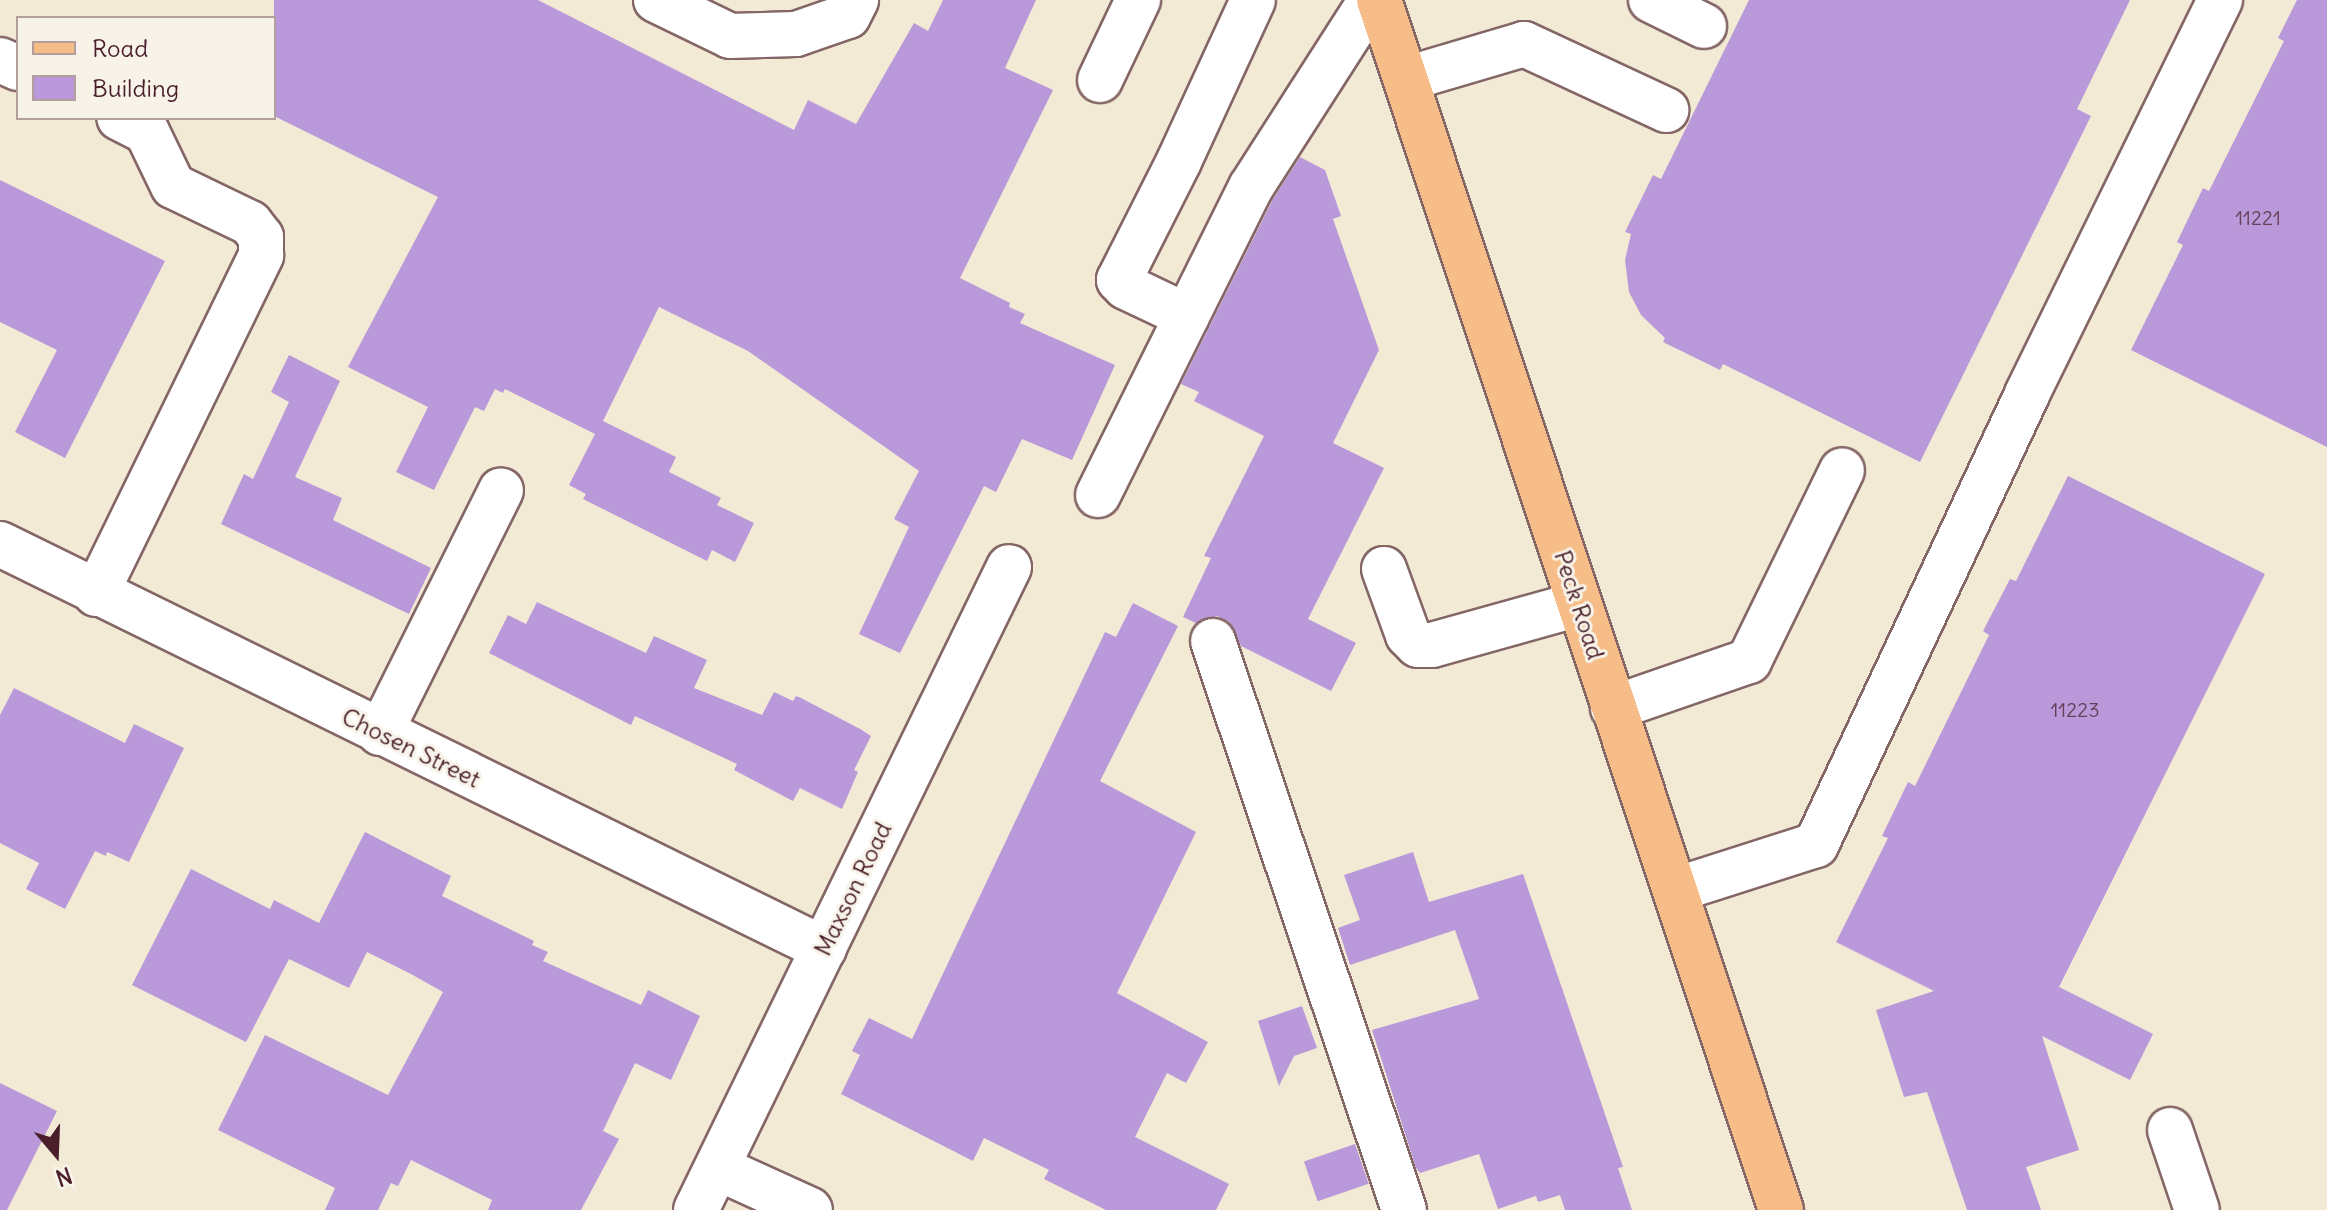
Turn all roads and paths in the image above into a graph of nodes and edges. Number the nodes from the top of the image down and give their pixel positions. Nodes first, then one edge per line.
1 (656, 0) edge
2 (856, 0) edge
3 (1138, 0) edge
4 (1253, 0) edge
5 (1371, 0) edge
6 (1379, 0) edge
7 (1651, 0) edge
8 (2220, 0) edge
9 (1704, 26) dead end
10 (1406, 79) junction
11 (1100, 80) dead end
12 (1666, 110) dead end
13 (123, 120) edge
14 (1187, 316) junction
15 (1842, 470) dead end
16 (501, 490) dead end
17 (1098, 495) dead end
18 (0, 544) edge
19 (1009, 567) dead end
20 (1384, 569) dead end
21 (96, 594) junction
22 (1579, 604) junction
23 (1213, 641) dead end
24 (1613, 708) junction
25 (380, 733) junction
26 (1675, 890) junction
27 (824, 949) junction
28 (2170, 1130) dead end
29 (718, 1168) junction
30 (696, 1210) edge
31 (810, 1210) edge
32 (1404, 1210) edge
33 (1781, 1210) edge
34 (2197, 1210) edge

1 - 2 street
3 - 11 street
4 - 14 street
5 - 14 street
6 - 10 main road, Peck Road
7 - 9 street
8 - 26 street
10 - 12 street
10 - 22 main road, Peck Road
13 - 21 street
14 - 17 street
15 - 24 street
16 - 25 street
18 - 21 street, Chosen Street
19 - 27 street, Maxson Road
20 - 22 street
21 - 25 street, Chosen Street
22 - 24 main road, Peck Road
23 - 32 street
24 - 26 main road, Peck Road
25 - 27 street, Chosen Street
26 - 33 main road, Peck Road
27 - 29 street, Maxson Road
28 - 34 street
29 - 30 street, Maxson Road
29 - 31 street

